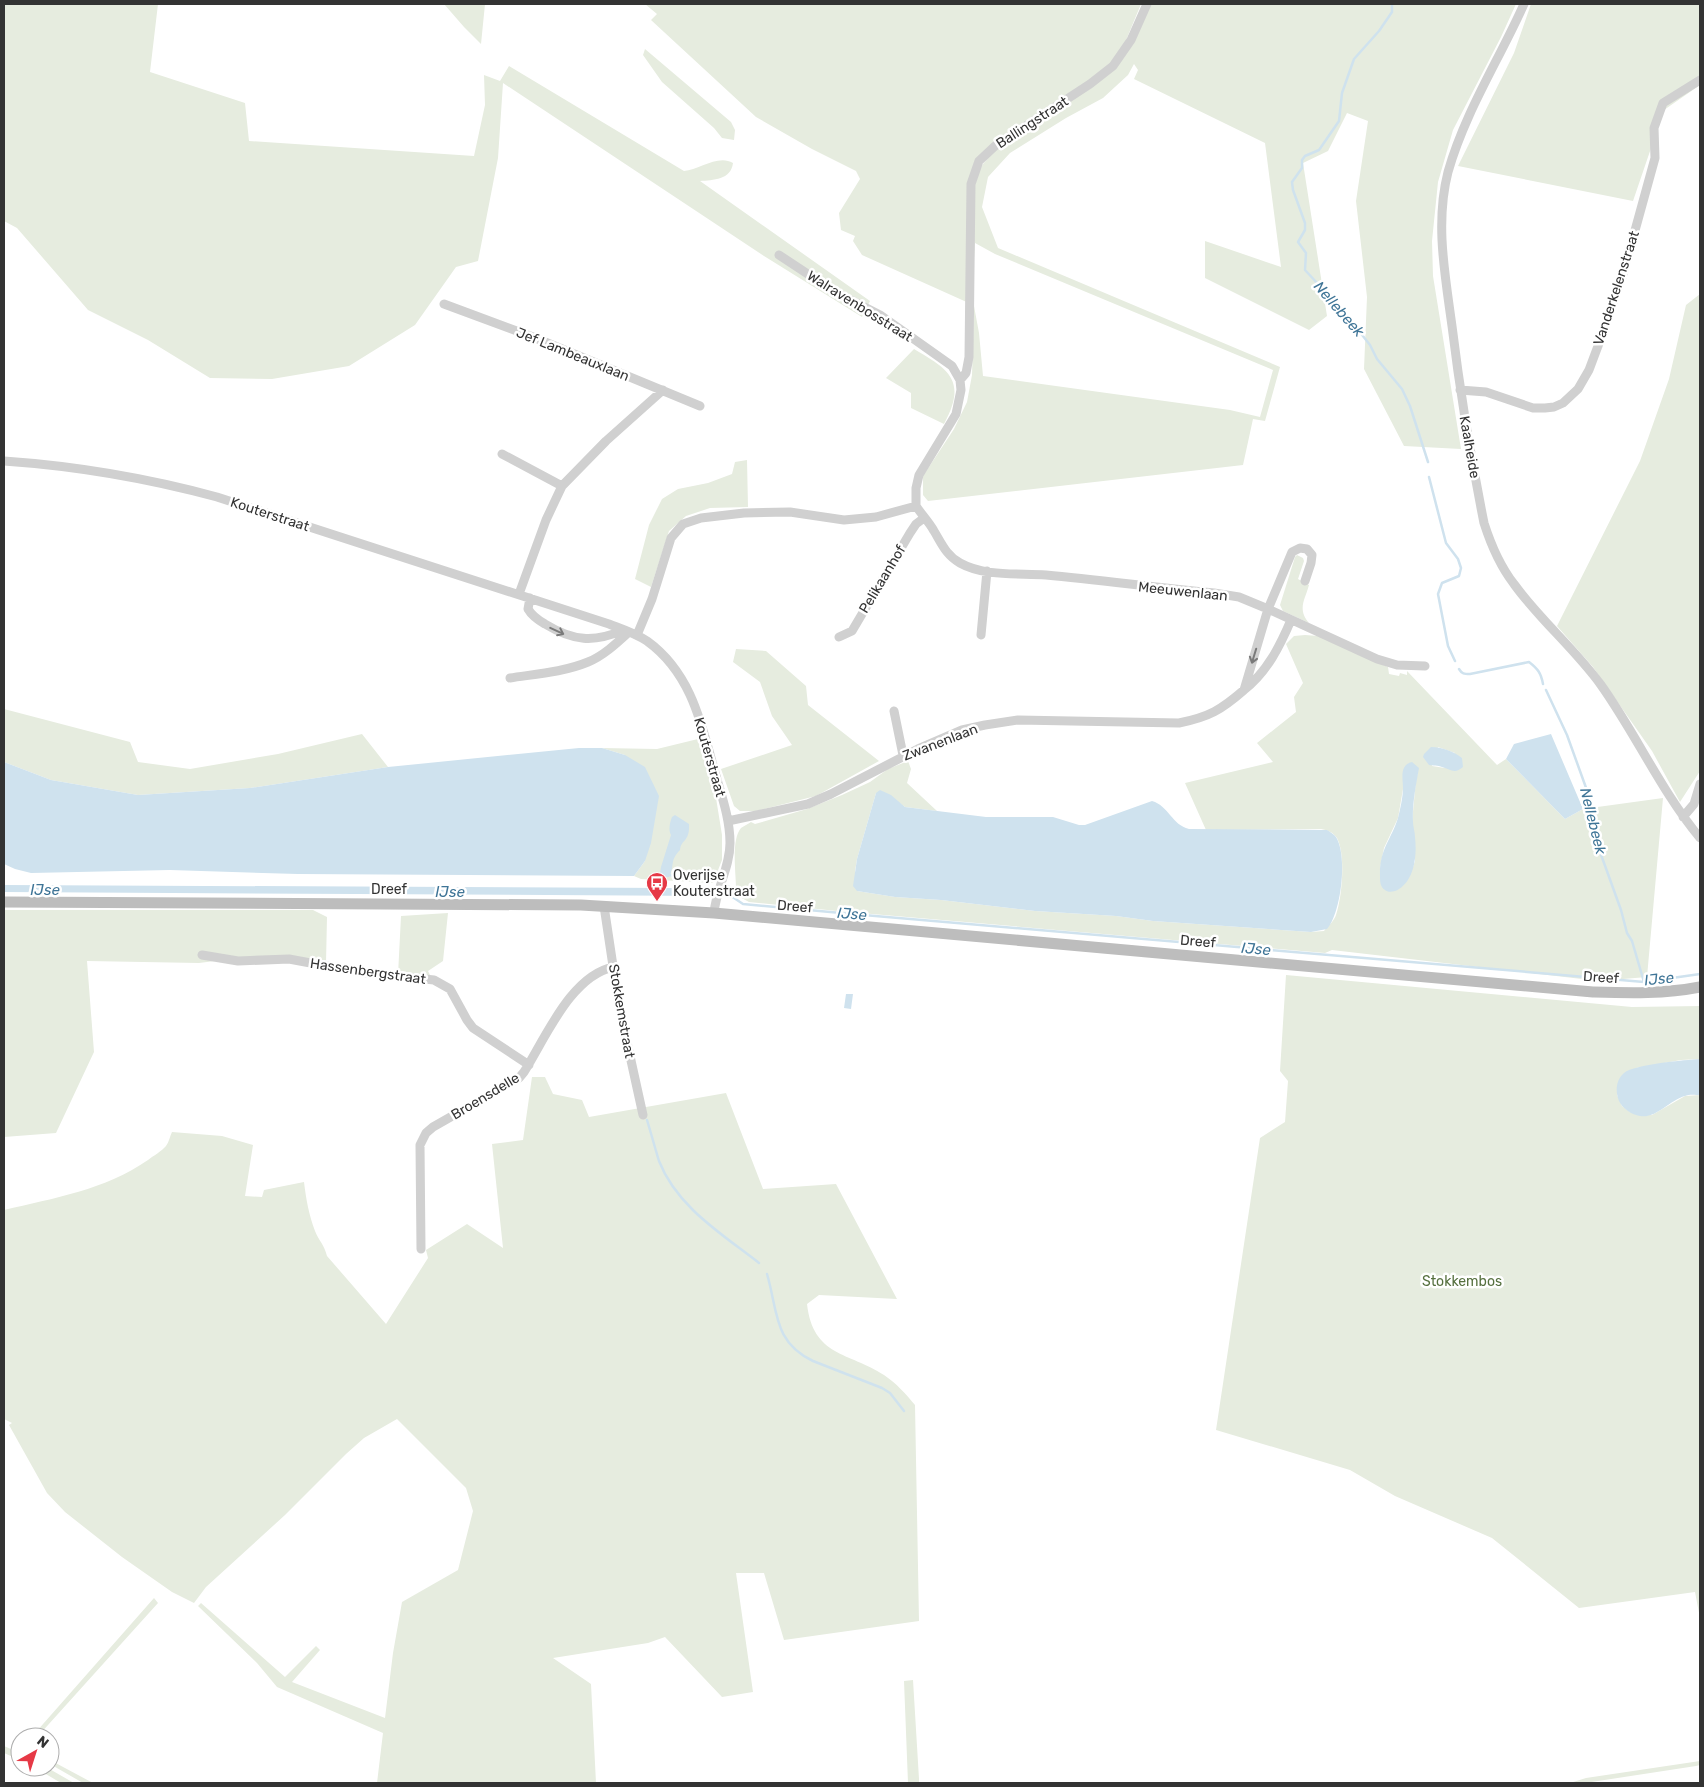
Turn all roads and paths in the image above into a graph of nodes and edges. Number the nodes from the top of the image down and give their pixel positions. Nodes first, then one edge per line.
1 (1146, 4) edge
2 (1524, 4) edge
3 (1700, 80) edge
4 (779, 255) dead end
5 (444, 304) dead end
6 (960, 380) junction
7 (663, 390) junction
8 (1460, 390) junction
9 (700, 406) dead end
10 (502, 454) dead end
11 (4, 462) edge
12 (562, 486) junction
13 (916, 506) junction
14 (924, 518) junction
15 (987, 571) junction
16 (1305, 581) dead end
17 (519, 594) junction
18 (530, 598) junction
19 (1268, 609) junction
20 (1291, 620) junction
21 (630, 632) junction
22 (981, 635) dead end
23 (839, 637) dead end
24 (1425, 666) dead end
25 (510, 678) dead end
26 (1244, 690) junction
27 (894, 712) dead end
28 (903, 756) junction
29 (1700, 784) edge
30 (1682, 817) junction
31 (728, 821) junction
32 (1700, 838) edge
33 (4, 902) edge
34 (604, 906) junction
35 (714, 913) junction
36 (202, 955) dead end
37 (614, 967) junction
38 (1700, 987) edge
39 (529, 1064) junction
40 (642, 1115) dead end
41 (421, 1249) dead end

1 - 6 street, Ballingstraat
2 - 8 street, Kaalheide
3 - 8 street, Vanderkelenstraat
4 - 6 street, Walravenbosstraat
5 - 7 street, Jef Lambeauxlaan
6 - 13 street, Ballingstraat
7 - 9 street, Jef Lambeauxlaan
7 - 12 street
8 - 30 street, Kaalheide
10 - 12 street
11 - 17 street, Kouterstraat
12 - 17 street
13 - 14 street, Meeuwenlaan
13 - 21 street
14 - 15 street, Meeuwenlaan
14 - 23 street, Pelikaanhof
15 - 19 street, Meeuwenlaan
15 - 22 street
16 - 19 street
17 - 18 street, Kouterstraat
18 - 21 street, Kouterstraat
18 -> 21 street
19 - 20 street, Meeuwenlaan
19 -> 26 street
20 - 24 street, Meeuwenlaan
20 - 26 street, Zwanenlaan
21 - 25 street
21 - 31 street, Kouterstraat
26 - 28 street, Zwanenlaan
27 - 28 street
28 - 31 street, Zwanenlaan
29 - 30 street
30 - 32 street, Kaalheide
31 - 35 street, Kouterstraat
33 - 34 main road, Dreef
34 - 35 main road, Dreef
34 - 37 street, Stokkemstraat
35 - 38 main road, Dreef
36 - 39 street, Hassenbergstraat
37 - 39 street, Broensdelle
37 - 40 street, Stokkemstraat
39 - 41 street, Broensdelle

